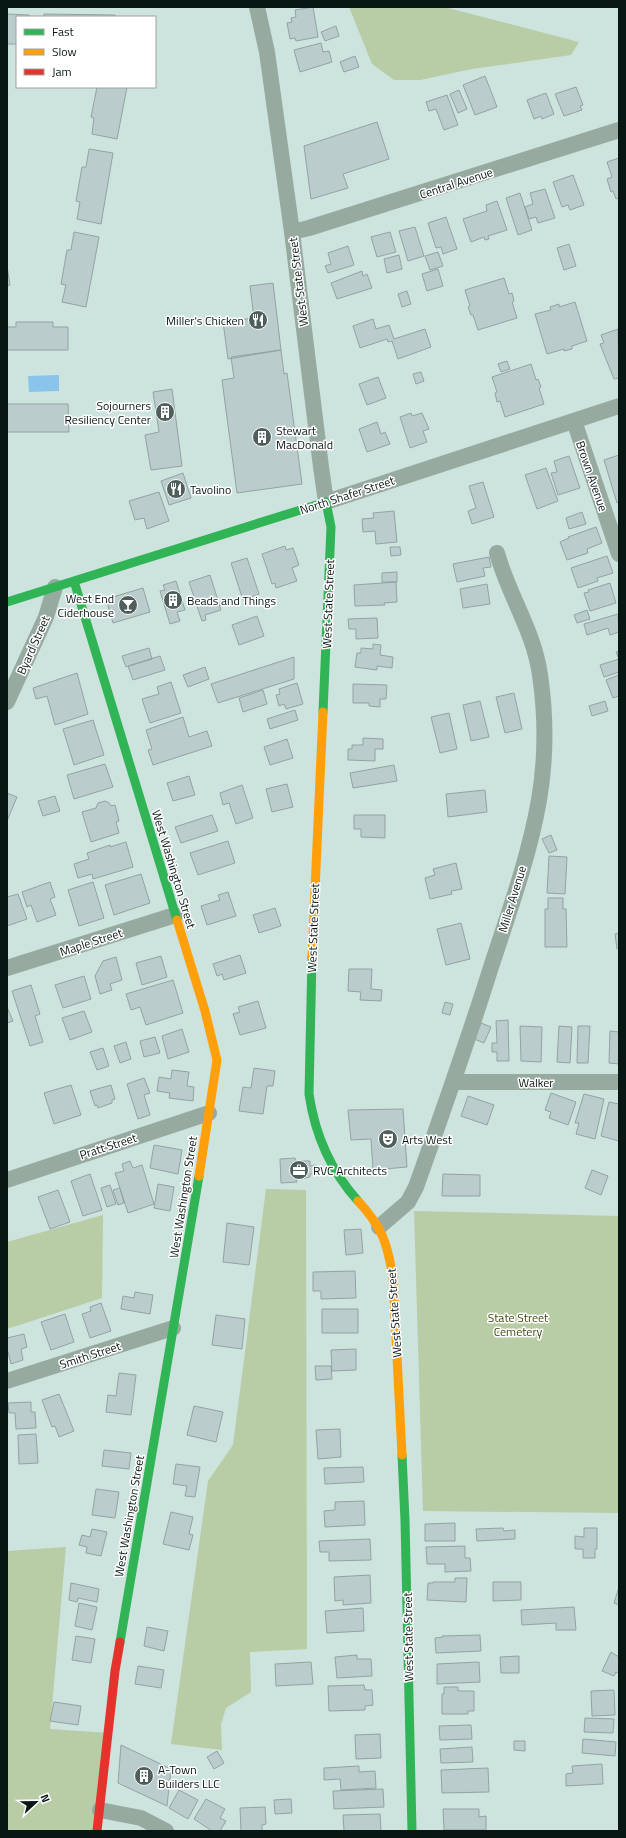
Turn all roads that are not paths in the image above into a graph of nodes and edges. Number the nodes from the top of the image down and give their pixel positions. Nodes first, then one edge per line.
1 (258, 7) edge
2 (619, 130) edge
3 (292, 232) junction
4 (619, 406) edge
5 (574, 421) junction
6 (326, 502) junction
7 (497, 552) dead end
8 (619, 554) edge
9 (74, 581) junction
10 (55, 587) junction
11 (7, 602) edge
12 (7, 702) edge
13 (175, 915) junction
14 (7, 968) edge
15 (454, 1082) junction
16 (619, 1082) edge
17 (209, 1113) junction
18 (7, 1180) edge
19 (379, 1227) junction
20 (173, 1328) junction
21 (7, 1381) edge
22 (100, 1810) junction
23 (97, 1831) edge
24 (166, 1831) edge
25 (412, 1831) edge

1 - 3 street, West State Street
2 - 3 street, Central Avenue
3 - 6 street, West State Street
4 - 5 street, North Shafer Street
5 - 6 street, North Shafer Street
5 - 8 street, Brown Avenue
6 - 9 street, North Shafer Street
6 - 19 street, West State Street
7 - 15 street, Miller Avenue
9 - 10 street, North Shafer Street
9 - 13 street, West Washington Street
10 - 11 street, North Shafer Street
10 - 12 street, Byard Street
13 - 14 street, Maple Street
13 - 17 street, West Washington Street
15 - 16 street, Walker
15 - 19 street, Miller Avenue
17 - 18 street, Pratt Street
17 - 20 street, West Washington Street
19 - 25 street, West State Street
20 - 21 street, Smith Street
20 - 22 street, West Washington Street
22 - 23 street, West Washington Street
22 - 24 street

